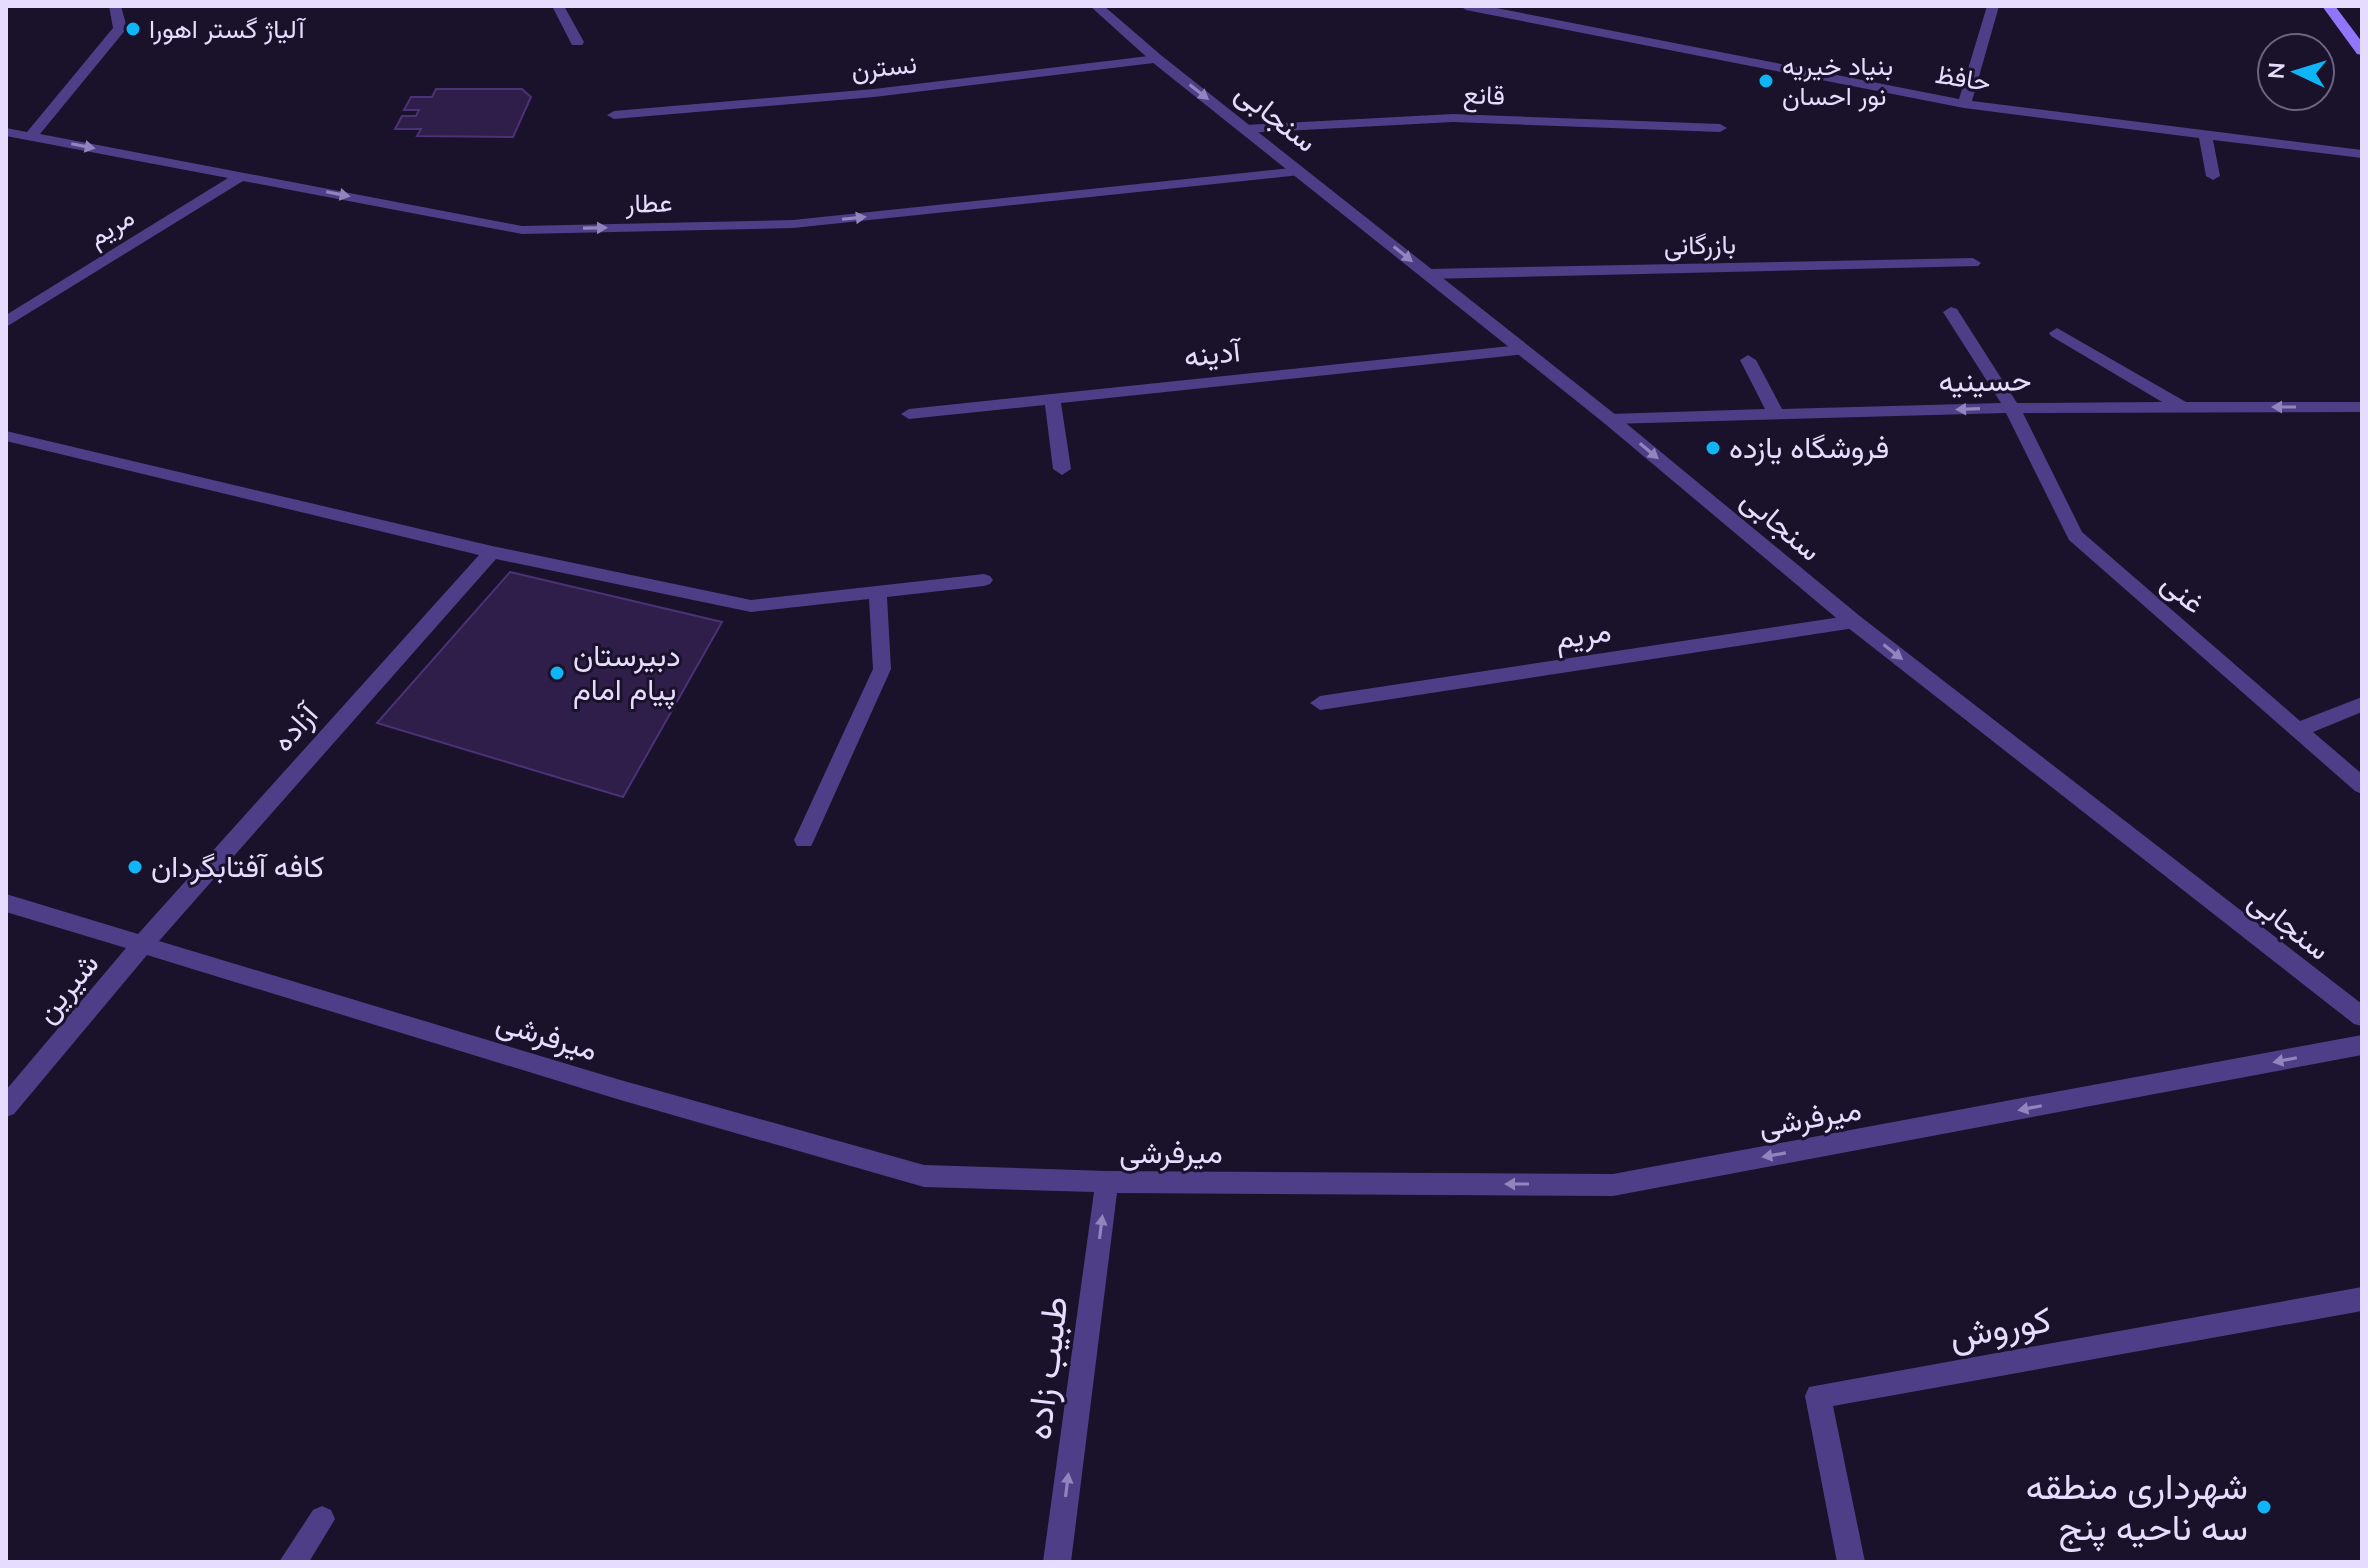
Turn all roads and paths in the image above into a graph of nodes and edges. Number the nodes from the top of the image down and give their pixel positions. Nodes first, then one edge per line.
1 (115, 6) edge
2 (558, 6) edge
3 (1096, 6) edge
4 (1466, 6) edge
5 (1993, 6) edge
6 (2328, 6) edge
7 (577, 42) dead end
8 (2362, 51) edge
9 (1157, 59) junction
10 (1964, 104) junction
11 (614, 115) dead end
12 (1720, 128) dead end
13 (1246, 129) junction
14 (6, 132) edge
15 (2205, 133) junction
16 (31, 136) junction
17 (2362, 154) edge
18 (1300, 171) junction
19 (242, 176) junction
20 (2213, 176) dead end
21 (1973, 263) dead end
22 (1427, 274) junction
23 (1951, 312) dead end
24 (6, 322) edge
25 (2057, 333) dead end
26 (1520, 350) junction
27 (1748, 360) dead end
28 (1052, 399) junction
29 (2182, 407) junction
30 (2362, 407) edge
31 (2012, 408) junction
32 (909, 414) dead end
33 (1776, 414) junction
34 (1610, 419) junction
35 (6, 436) edge
36 (1062, 469) dead end
37 (492, 552) junction
38 (984, 580) dead end
39 (878, 592) junction
40 (1854, 622) junction
41 (1320, 703) dead end
42 (2362, 704) edge
43 (2298, 730) junction
44 (2362, 786) edge
45 (804, 840) dead end
46 (6, 903) edge
47 (143, 944) junction
48 (2362, 1017) edge
49 (2362, 1045) edge
50 (6, 1107) edge
51 (1107, 1182) junction
52 (2362, 1299) edge
53 (322, 1519) dead end
54 (293, 1562) edge
55 (1057, 1562) edge
56 (1851, 1562) edge

1 - 16 street
2 - 7 street
3 - 9 street, سنجابی
4 - 10 street, حافظ
5 - 10 street
6 - 8 main road
9 - 11 street, نسترن
9 -> 13 street, سنجابی
10 - 15 street, حافظ
12 - 13 street, قانع
13 - 18 street, سنجابی
14 - 16 street, عطار
15 - 17 street, حافظ
15 - 20 street
16 -> 19 street, عطار
19 -> 18 street, عطار
18 -> 22 street, سنجابی
19 - 24 street, مریم
21 - 22 street, بازرگانی
22 - 26 street, سنجابی
23 - 31 street, غنی
25 - 29 street
26 - 28 street, آدینه
26 - 34 street, سنجابی
27 - 33 street
28 - 32 street, آدینه
28 - 36 street
30 -> 29 street, حسینیه
29 - 31 street, حسینیه
31 -> 33 street, حسینیه
31 - 43 street, غنی
33 - 34 street, حسینیه
34 -> 40 street, سنجابی
35 - 37 street
37 - 39 street
37 - 47 street, آزاده
38 - 39 street
39 - 45 street
40 - 41 street, مریم
40 -> 48 street, سنجابی
42 - 43 street
43 - 44 street, غنی
46 - 47 street, میرفرشی
47 - 50 street, شیرین
47 - 51 street, میرفرشی
49 -> 51 street, میرفرشی
55 -> 51 street, طبیب زاده
52 - 56 street, کوروش
53 - 54 street

